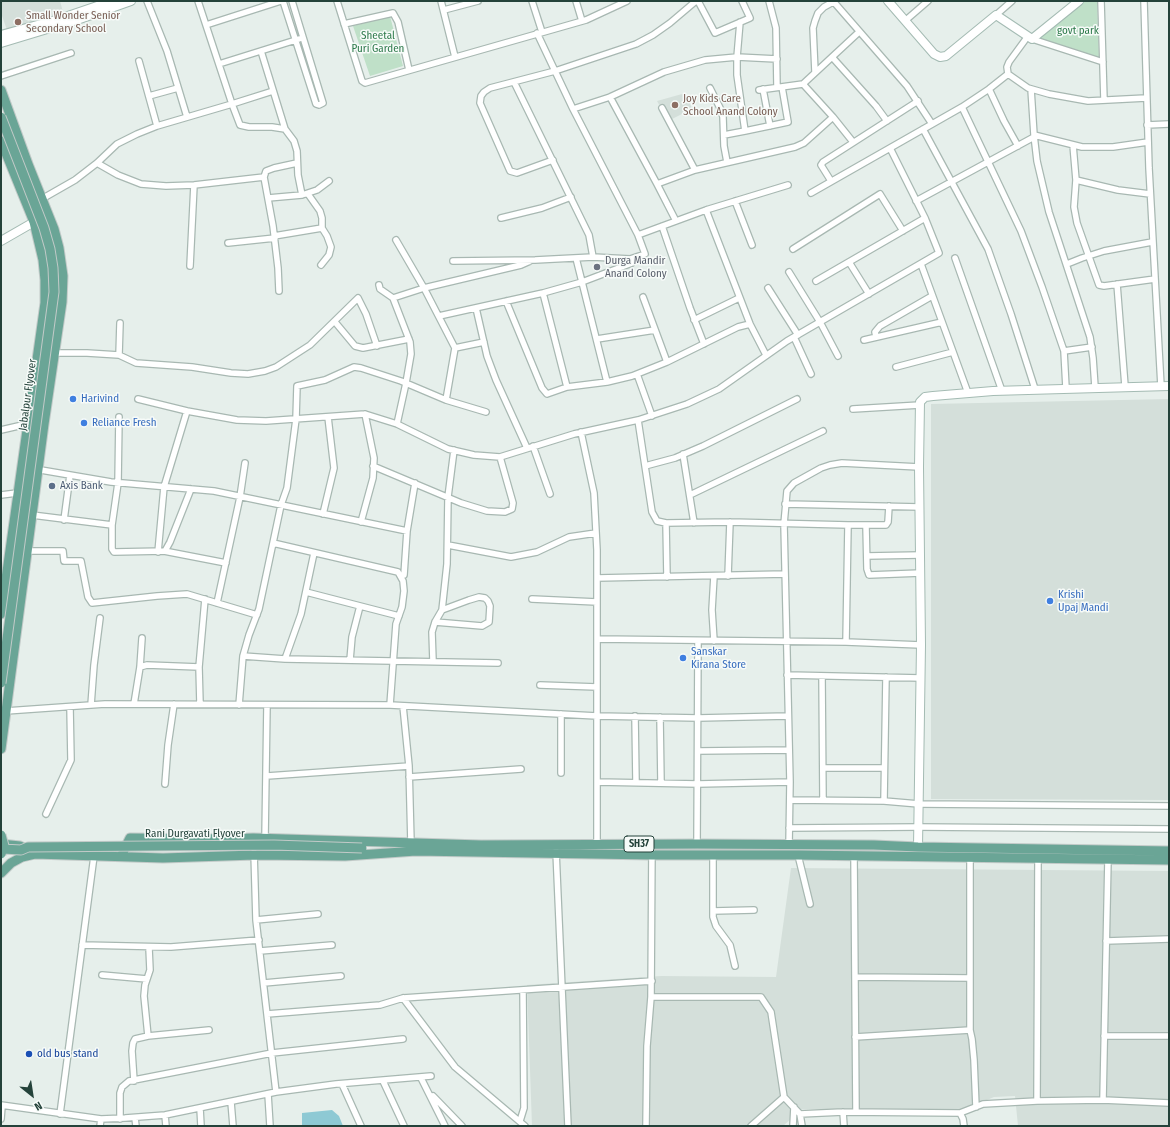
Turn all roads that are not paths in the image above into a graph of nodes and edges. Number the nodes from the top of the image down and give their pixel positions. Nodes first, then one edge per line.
1 (112, 1) edge
2 (131, 1) edge
3 (147, 1) edge
4 (198, 1) edge
5 (282, 1) edge
6 (292, 1) edge
7 (337, 1) edge
8 (441, 1) edge
9 (478, 1) edge
10 (532, 1) edge
11 (576, 1) edge
12 (627, 1) edge
13 (697, 1) edge
14 (742, 1) edge
15 (769, 1) edge
16 (888, 1) edge
17 (928, 1) edge
18 (1012, 1) edge
19 (1079, 1) edge
20 (1101, 1) edge
21 (1144, 1) edge
22 (833, 2) edge
23 (618, 3) edge
24 (444, 10) junction
25 (996, 15) junction
26 (906, 20) junction
27 (582, 21) junction
28 (740, 22) junction
29 (344, 24) junction
30 (206, 25) junction
31 (539, 32) junction
32 (859, 32) junction
33 (1, 35) edge
34 (1030, 37) junction
35 (303, 38) junction
36 (296, 40) junction
37 (1, 43) edge
38 (262, 51) junction
39 (71, 53) dead end
40 (455, 57) junction
41 (737, 57) junction
42 (832, 57) junction
43 (777, 59) junction
44 (139, 61) dead end
45 (1103, 62) junction
46 (219, 64) junction
47 (409, 70) junction
48 (555, 71) junction
49 (815, 72) junction
50 (1008, 74) junction
51 (1, 76) edge
52 (514, 82) junction
53 (803, 84) junction
54 (780, 87) junction
55 (178, 88) junction
56 (710, 88) dead end
57 (989, 89) junction
58 (1031, 89) junction
59 (1, 90) edge
60 (273, 91) junction
61 (149, 96) junction
62 (610, 97) junction
63 (1146, 98) junction
64 (1104, 100) junction
65 (918, 102) junction
66 (232, 104) junction
67 (962, 107) junction
68 (662, 108) dead end
69 (573, 109) junction
70 (1, 117) edge
71 (187, 117) junction
72 (833, 117) junction
73 (888, 121) junction
74 (932, 124) junction
75 (1169, 124) edge
76 (1147, 125) junction
77 (157, 126) junction
78 (770, 126) junction
79 (285, 129) junction
80 (923, 129) junction
81 (745, 131) junction
82 (724, 135) junction
83 (1034, 136) junction
84 (1, 140) edge
85 (853, 142) junction
86 (1148, 142) junction
87 (1074, 145) junction
88 (1018, 146) junction
89 (890, 148) junction
90 (553, 160) junction
91 (727, 162) junction
92 (988, 162) junction
93 (97, 163) junction
94 (297, 163) junction
95 (694, 170) junction
96 (264, 177) junction
97 (1076, 180) junction
98 (329, 181) dead end
99 (830, 182) junction
100 (952, 182) junction
101 (657, 184) junction
102 (194, 185) junction
103 (788, 185) dead end
104 (811, 193) dead end
105 (305, 194) junction
106 (1150, 194) junction
107 (571, 197) junction
108 (268, 198) junction
109 (42, 199) junction
110 (734, 201) junction
111 (916, 201) junction
112 (27, 206) junction
113 (706, 210) junction
114 (49, 217) junction
115 (501, 218) dead end
116 (925, 218) junction
117 (676, 221) junction
118 (34, 222) junction
119 (662, 226) junction
120 (322, 228) junction
121 (903, 231) junction
122 (638, 235) junction
123 (275, 237) junction
124 (396, 240) dead end
125 (1, 241) edge
126 (1152, 242) junction
127 (228, 243) dead end
128 (752, 245) dead end
129 (794, 249) dead end
130 (1089, 256) junction
131 (594, 257) junction
132 (576, 258) junction
133 (635, 258) junction
134 (955, 258) dead end
135 (453, 260) dead end
136 (532, 260) junction
137 (849, 262) junction
138 (921, 264) junction
139 (1067, 264) junction
140 (321, 265) dead end
141 (190, 266) dead end
142 (789, 272) dead end
143 (1155, 279) junction
144 (816, 281) dead end
145 (582, 282) junction
146 (1117, 284) junction
147 (379, 285) dead end
148 (424, 288) junction
149 (768, 288) dead end
150 (279, 291) dead end
151 (543, 293) junction
152 (869, 294) junction
153 (932, 296) junction
154 (643, 297) dead end
155 (393, 298) junction
156 (739, 298) junction
157 (506, 301) junction
158 (476, 308) junction
159 (439, 316) junction
160 (694, 320) junction
161 (335, 322) junction
162 (820, 322) junction
163 (942, 322) junction
164 (120, 323) dead end
165 (750, 324) junction
166 (655, 330) junction
167 (796, 336) junction
168 (876, 337) junction
169 (409, 339) junction
170 (597, 339) junction
171 (864, 340) dead end
172 (484, 342) junction
173 (704, 344) junction
174 (377, 346) junction
175 (1092, 347) junction
176 (455, 348) junction
177 (1064, 351) junction
178 (953, 352) junction
179 (55, 353) junction
180 (119, 355) junction
181 (766, 355) junction
182 (838, 356) dead end
183 (667, 362) junction
184 (896, 367) dead end
185 (637, 374) junction
186 (811, 374) dead end
187 (607, 382) junction
188 (406, 383) junction
189 (1125, 386) junction
190 (1165, 386) edge
191 (1095, 387) junction
192 (567, 388) junction
193 (1066, 388) junction
194 (1035, 389) junction
195 (1002, 391) junction
196 (968, 393) junction
197 (138, 399) dead end
198 (797, 399) dead end
199 (446, 400) junction
200 (920, 405) junction
201 (852, 409) dead end
202 (187, 411) junction
203 (486, 412) dead end
204 (366, 414) junction
205 (652, 416) junction
206 (119, 417) dead end
207 (328, 417) junction
208 (296, 419) junction
209 (638, 420) junction
210 (27, 424) junction
211 (397, 424) junction
212 (1, 430) edge
213 (823, 431) dead end
214 (581, 432) junction
215 (533, 446) junction
216 (527, 448) junction
217 (454, 450) junction
218 (683, 454) junction
219 (500, 457) junction
220 (245, 463) dead end
221 (21, 466) junction
222 (373, 466) junction
223 (645, 466) junction
224 (920, 467) junction
225 (39, 470) junction
226 (70, 475) junction
227 (118, 483) junction
228 (415, 483) junction
229 (164, 487) junction
230 (190, 489) junction
231 (17, 492) junction
232 (550, 494) dead end
233 (1, 495) edge
234 (690, 495) junction
235 (240, 497) junction
236 (448, 497) junction
237 (785, 504) junction
238 (281, 505) junction
239 (889, 506) junction
240 (920, 507) junction
241 (324, 514) junction
242 (32, 515) junction
243 (64, 520) junction
244 (361, 522) junction
245 (730, 522) junction
246 (666, 523) junction
247 (694, 523) junction
248 (784, 524) junction
249 (112, 525) junction
250 (848, 525) junction
251 (866, 526) junction
252 (407, 531) junction
253 (596, 533) junction
254 (273, 543) junction
255 (448, 545) junction
256 (161, 551) junction
257 (314, 553) junction
258 (26, 555) junction
259 (920, 555) junction
260 (867, 556) junction
261 (5, 558) edge
262 (226, 564) junction
263 (920, 573) junction
264 (785, 574) junction
265 (404, 575) dead end
266 (714, 576) junction
267 (728, 576) junction
268 (667, 577) junction
269 (597, 578) junction
270 (306, 592) junction
271 (205, 599) junction
272 (532, 599) dead end
273 (597, 602) junction
274 (217, 603) junction
275 (360, 606) junction
276 (442, 610) junction
277 (1, 614) edge
278 (257, 615) junction
279 (398, 616) junction
280 (100, 618) dead end
281 (436, 622) junction
282 (142, 638) dead end
283 (597, 640) junction
284 (698, 641) junction
285 (714, 641) junction
286 (786, 641) junction
287 (846, 642) junction
288 (921, 645) junction
289 (243, 656) junction
290 (285, 659) junction
291 (350, 660) junction
292 (393, 660) junction
293 (433, 661) junction
294 (498, 663) dead end
295 (140, 666) junction
296 (199, 667) junction
297 (787, 675) junction
298 (822, 676) junction
299 (886, 677) junction
300 (921, 678) junction
301 (1, 683) edge
302 (540, 685) dead end
303 (597, 687) junction
304 (134, 704) junction
305 (174, 704) junction
306 (200, 704) junction
307 (92, 705) junction
308 (239, 705) junction
309 (267, 705) junction
310 (390, 705) junction
311 (403, 706) junction
312 (70, 707) junction
313 (6, 711) junction
314 (561, 714) junction
315 (597, 716) junction
316 (635, 716) junction
317 (788, 716) junction
318 (660, 717) junction
319 (698, 718) junction
320 (1, 749) edge
321 (789, 750) junction
322 (698, 751) junction
323 (409, 766) junction
324 (824, 768) junction
325 (884, 768) junction
326 (521, 769) dead end
327 (561, 773) dead end
328 (267, 776) junction
329 (409, 777) junction
330 (596, 782) junction
331 (636, 782) junction
332 (790, 782) junction
333 (661, 783) junction
334 (165, 784) dead end
335 (698, 784) junction
336 (790, 800) junction
337 (823, 800) junction
338 (884, 801) junction
339 (919, 804) junction
340 (1169, 806) edge
341 (46, 814) dead end
342 (919, 827) junction
343 (789, 828) junction
344 (1169, 829) edge
345 (253, 838) junction
346 (265, 838) junction
347 (382, 842) junction
348 (411, 843) junction
349 (597, 844) junction
350 (652, 844) junction
351 (697, 844) junction
352 (789, 845) junction
353 (2, 846) edge
354 (918, 847) junction
355 (362, 848) junction
356 (556, 849) junction
357 (32, 850) junction
358 (1169, 851) edge
359 (378, 854) junction
360 (255, 855) junction
361 (652, 855) junction
362 (713, 855) junction
363 (798, 855) junction
364 (854, 855) junction
365 (94, 856) junction
366 (120, 857) junction
367 (970, 858) junction
368 (1038, 858) junction
369 (1108, 859) junction
370 (1169, 860) edge
371 (1, 873) edge
372 (810, 904) dead end
373 (754, 910) dead end
374 (713, 911) junction
375 (318, 914) dead end
376 (256, 920) junction
377 (1169, 939) edge
378 (259, 940) junction
379 (1106, 941) junction
380 (82, 945) junction
381 (332, 945) dead end
382 (149, 948) junction
383 (260, 951) junction
384 (735, 966) dead end
385 (102, 975) dead end
386 (341, 976) dead end
387 (855, 977) junction
388 (970, 978) junction
389 (147, 979) junction
390 (652, 981) junction
391 (264, 983) junction
392 (562, 987) junction
393 (523, 990) junction
394 (651, 996) junction
395 (403, 998) junction
396 (267, 1014) junction
397 (209, 1030) dead end
398 (970, 1030) junction
399 (148, 1036) junction
400 (855, 1036) junction
401 (1104, 1036) junction
402 (1169, 1036) edge
403 (403, 1039) dead end
404 (272, 1053) junction
405 (431, 1076) dead end
406 (421, 1078) junction
407 (134, 1080) junction
408 (383, 1081) junction
409 (342, 1084) junction
410 (428, 1091) junction
411 (276, 1092) junction
412 (268, 1094) junction
413 (784, 1097) junction
414 (1103, 1100) junction
415 (1037, 1101) junction
416 (231, 1102) junction
417 (1169, 1103) edge
418 (1, 1105) edge
419 (794, 1107) junction
420 (976, 1107) junction
421 (200, 1108) junction
422 (843, 1112) junction
423 (856, 1112) junction
424 (960, 1113) junction
425 (60, 1114) junction
426 (800, 1114) junction
427 (165, 1115) junction
428 (120, 1118) junction
429 (135, 1118) junction
430 (1, 1119) edge
431 (101, 1119) junction
432 (520, 1120) junction
433 (100, 1126) edge
434 (136, 1126) edge
435 (166, 1126) edge
436 (201, 1126) edge
437 (233, 1126) edge
438 (270, 1126) edge
439 (361, 1126) edge
440 (404, 1126) edge
441 (445, 1126) edge
442 (462, 1126) edge
443 (525, 1126) edge
444 (568, 1126) edge
445 (646, 1126) edge
446 (751, 1126) edge
447 (793, 1126) edge
448 (802, 1126) edge
449 (844, 1126) edge
450 (964, 1126) edge

1 - 33 street
2 - 37 street
3 - 55 street
4 - 30 street
5 - 30 street
5 - 36 street
6 - 35 street
7 - 29 street
8 - 24 street
9 - 24 street
10 - 31 street
11 - 27 street
12 - 23 street
13 - 28 street
13 - 48 street
14 - 28 street
15 - 43 street
16 - 26 street
17 - 26 street
18 - 25 street
19 - 34 street
20 - 45 street
21 - 63 street
22 - 32 street
22 - 49 street
23 - 27 street
24 - 40 street
25 - 26 street
25 - 34 street
27 - 31 street
28 - 41 street
29 - 47 street
29 - 47 street
30 - 46 street
31 - 40 street
31 - 48 street
32 - 42 street
32 - 65 street
34 - 45 street
34 - 50 street
35 - 36 street
35 - 36 street
36 - 38 street
38 - 46 street
38 - 60 street
39 - 51 street
40 - 47 street
41 - 43 street
41 - 62 street
41 - 81 street
42 - 49 street
42 - 73 street
43 - 54 street
44 - 61 street
45 - 64 street
46 - 66 street
48 - 52 street
48 - 69 street
49 - 53 street
50 - 57 street
50 - 58 street
52 - 90 street
52 - 90 street
53 - 54 street
53 - 72 street
54 - 78 street
54 - 78 street
55 - 61 street
55 - 71 street
56 - 82 street
57 - 67 street
57 - 88 street
58 - 64 street
58 - 83 street
59 - 109 main road
60 - 66 street
60 - 79 street
61 - 77 street
62 - 69 street
62 - 101 street
63 - 64 street
63 - 76 street
65 - 73 street
65 - 74 street
66 - 71 street
66 - 79 street
67 - 74 street
67 - 92 street
68 - 95 street
69 - 122 street
70 - 301 main road, Jabalpur Flyover, bridge
71 - 77 street
72 - 85 street
72 - 91 street
73 - 85 street
74 - 80 street
75 - 76 street
76 - 86 street
77 - 93 street
78 - 81 street
79 - 94 street
80 - 89 street
80 - 100 street
81 - 82 street
82 - 91 street
83 - 87 street
83 - 88 street
83 - 139 street
84 - 112 main road
85 - 99 street
86 - 87 street
86 - 106 street
87 - 97 street
88 - 92 street
89 - 99 street
89 - 111 street
90 - 107 street
91 - 95 street
92 - 100 street
92 - 177 street
93 - 102 street
93 - 109 street
94 - 96 street
94 - 105 street
95 - 101 street
96 - 102 street
96 - 108 street
97 - 106 street
97 - 130 street
98 - 105 street
99 - 104 street
100 - 111 street
100 - 194 street
101 - 117 street
102 - 141 street
103 - 110 street
105 - 108 street
105 - 120 street
106 - 126 street
107 - 115 street
107 - 131 street
108 - 123 street
109 - 112 street
109 - 114 main road
110 - 113 street
110 - 128 street
111 - 116 street
112 - 118 main road
113 - 117 street
113 - 156 street
114 - 118 street
114 - 179 main road
116 - 121 street
116 - 138 street
117 - 119 street
118 - 125 street
118 - 210 main road
119 - 122 street
119 - 160 street
120 - 123 street
120 - 140 street
121 - 129 street
121 - 137 street
122 - 133 street
123 - 127 street
123 - 150 street
124 - 148 street
126 - 130 street
126 - 143 street
130 - 139 street
130 - 146 street
131 - 132 street
131 - 133 street
132 - 136 street
132 - 145 street
133 - 145 street
134 - 195 street
135 - 136 street
136 - 148 street
137 - 144 street
137 - 152 street
138 - 152 street
138 - 153 street
139 - 175 street
142 - 162 street
143 - 146 street
143 - 190 street
145 - 151 street
145 - 170 street
146 - 189 street
147 - 155 street
148 - 155 street
148 - 159 street
149 - 167 street
151 - 157 street
151 - 192 street
152 - 162 street
153 - 163 street
153 - 168 street
154 - 166 street
155 - 169 street
156 - 160 street
156 - 165 street
157 - 158 street
157 - 192 street
158 - 159 street
158 - 172 street
159 - 176 street
160 - 173 street
161 - 174 street
161 - 174 street
161 - 180 street
162 - 167 street
162 - 182 street
163 - 168 street
163 - 178 street
164 - 180 street
165 - 173 street
165 - 181 street
166 - 170 street
166 - 183 street
167 - 181 street
167 - 186 street
168 - 171 street
169 - 174 street
169 - 188 street
170 - 187 street
172 - 176 street
172 - 216 street
173 - 183 street
175 - 177 street
175 - 191 street
176 - 199 street
177 - 193 street
178 - 184 street
178 - 196 street
179 - 180 street
179 - 225 main road
181 - 205 street
183 - 185 street
185 - 187 street
185 - 205 street
187 - 192 street
188 - 199 street
188 - 208 street
188 - 211 street
189 - 190 street
189 - 191 street
191 - 193 street
193 - 194 street
194 - 195 street
195 - 196 street
196 - 200 street
197 - 202 street
198 - 218 street
199 - 203 street
200 - 201 street
200 - 224 street
202 - 208 street
202 - 229 street
204 - 207 street
204 - 211 street
204 - 222 street
205 - 209 street
206 - 227 street
207 - 208 street
207 - 241 street
208 - 238 street
209 - 214 street
209 - 223 street
210 - 212 street
210 - 221 main road
211 - 217 street
213 - 234 street
214 - 215 street
214 - 253 street
215 - 216 street
215 - 232 street
216 - 219 street
217 - 219 street
217 - 236 street
218 - 223 street
218 - 234 street
219 - 236 street
220 - 235 street
221 - 225 street
221 - 231 main road
222 - 228 street
222 - 244 street
223 - 246 street
224 - 237 street
224 - 240 street
225 - 226 street
225 - 242 main road
226 - 227 street
226 - 243 street
227 - 229 street
227 - 249 street
228 - 236 street
228 - 252 street
229 - 230 street
229 - 256 street
230 - 235 street
230 - 256 street
231 - 233 street
231 - 261 main road
234 - 247 street
235 - 238 street
235 - 262 street
236 - 255 street
237 - 239 street
237 - 248 street
238 - 241 street
238 - 254 street
239 - 240 street
239 - 251 street
240 - 259 street
241 - 244 street
242 - 243 street
242 - 258 main road
243 - 249 street
244 - 252 street
245 - 247 street
245 - 248 street
245 - 267 street
246 - 247 street
246 - 268 street
248 - 250 street
248 - 264 street
249 - 256 street
250 - 251 street
250 - 287 street
251 - 260 street
252 - 265 street
253 - 255 street
253 - 269 street
254 - 257 street
254 - 278 street
255 - 276 street
256 - 262 street
257 - 270 street
257 - 279 street
258 - 261 street
258 - 271 street
258 - 313 main road
259 - 260 street
259 - 263 street
260 - 263 street
261 - 277 main road
262 - 274 street
263 - 288 street
264 - 267 street
264 - 286 street
266 - 267 street
266 - 268 street
266 - 285 street
268 - 269 street
269 - 273 street
270 - 275 street
270 - 290 street
271 - 274 street
271 - 296 street
272 - 273 street
273 - 283 street
274 - 278 street
275 - 279 street
275 - 291 street
276 - 281 street
276 - 281 street
278 - 289 street
279 - 292 street
280 - 307 street
281 - 293 street
282 - 295 street
283 - 284 street
283 - 303 street
284 - 285 street
284 - 319 street
285 - 286 street
286 - 287 street
286 - 297 street
287 - 288 street
288 - 300 street
289 - 290 street
289 - 308 street
290 - 291 street
291 - 292 street
292 - 293 street
292 - 310 street
293 - 294 street
295 - 296 street
295 - 304 street
296 - 306 street
297 - 298 street
297 - 317 street
298 - 299 street
298 - 324 street
299 - 300 street
299 - 325 street
300 - 339 street
302 - 303 street
303 - 315 street
304 - 305 street
304 - 307 street
305 - 306 street
305 - 334 street
306 - 308 street
307 - 312 street
308 - 309 street
309 - 310 street
309 - 328 street
310 - 311 street
311 - 314 street
311 - 323 street
312 - 313 street
312 - 341 street
313 - 320 main road
314 - 315 street
314 - 327 street
315 - 316 street
315 - 330 street
316 - 318 street
316 - 331 street
317 - 319 street
317 - 321 street
318 - 319 street
318 - 333 street
319 - 322 street
321 - 322 street
321 - 332 street
322 - 335 street
323 - 328 street
323 - 329 street
324 - 325 street
324 - 337 street
325 - 338 street
326 - 329 street
328 - 346 street
329 - 348 street
330 - 331 street
330 - 349 street
331 - 333 street
332 - 335 street
332 - 336 street
333 - 335 street
335 - 351 street
336 - 337 street
336 - 343 street
337 - 338 street
338 - 339 street
339 - 340 street
339 - 342 street
342 - 343 street
342 - 344 street
342 - 354 street
343 - 352 street
345 - 346 main road, SH37
345 - 360 street
345 - 366 main road, SH37
346 - 347 main road, SH37
347 - 348 main road, SH37
347 - 355 main road, Rani Durgavati Flyover
348 - 356 main road, SH37
349 - 350 main road, SH37
349 - 356 main road, SH37
350 - 351 main road, SH37
350 - 361 street
351 - 352 main road, SH37
352 - 354 main road, SH37
353 - 357 main road, Rani Durgavati Flyover, bridge
354 - 358 main road, SH37
355 - 357 main road, Rani Durgavati Flyover, bridge
355 - 359 main road, Rani Durgavati Flyover
356 - 359 main road
356 - 361 main road
356 - 392 street
357 - 365 main road
357 - 371 main road
359 - 360 main road
360 - 366 main road
360 - 376 street
361 - 362 main road
361 - 390 street
362 - 363 main road
362 - 374 street
363 - 364 main road
363 - 372 street
364 - 367 main road
364 - 387 street
365 - 366 main road
365 - 380 street
367 - 368 main road
367 - 388 street
368 - 369 main road
368 - 415 street
369 - 370 main road
369 - 379 street
373 - 374 street
374 - 384 street
375 - 376 street
376 - 378 street
377 - 379 street
378 - 382 street
378 - 383 street
379 - 401 street
380 - 382 street
380 - 425 street
381 - 383 street
382 - 389 street
383 - 391 street
385 - 389 street
386 - 391 street
387 - 388 street
387 - 400 street
388 - 398 street
389 - 399 street
390 - 392 street
390 - 394 street
391 - 396 street
392 - 393 street
392 - 444 street
393 - 395 street
393 - 432 street
394 - 413 street
394 - 445 street
395 - 396 street
395 - 432 street
396 - 404 street
397 - 399 street
398 - 400 street
398 - 420 street
399 - 407 street
400 - 423 street
401 - 402 street
401 - 414 street
403 - 404 street
404 - 407 street
404 - 411 street
405 - 406 street
406 - 408 street
406 - 410 street
407 - 428 street
408 - 409 street
408 - 440 street
409 - 411 street
409 - 439 street
410 - 441 street
410 - 442 street
411 - 412 street
412 - 416 street
412 - 438 street
413 - 419 street
413 - 446 street
414 - 415 street
414 - 417 street
415 - 420 street
416 - 421 street
416 - 437 street
418 - 425 street
418 - 430 street
419 - 426 street
419 - 447 street
420 - 424 street
421 - 427 street
421 - 436 street
422 - 423 street
422 - 426 street
422 - 449 street
423 - 424 street
424 - 450 street
425 - 431 street
426 - 448 street
427 - 429 street
427 - 435 street
428 - 429 street
428 - 431 street
429 - 434 street
431 - 433 street
432 - 443 street

